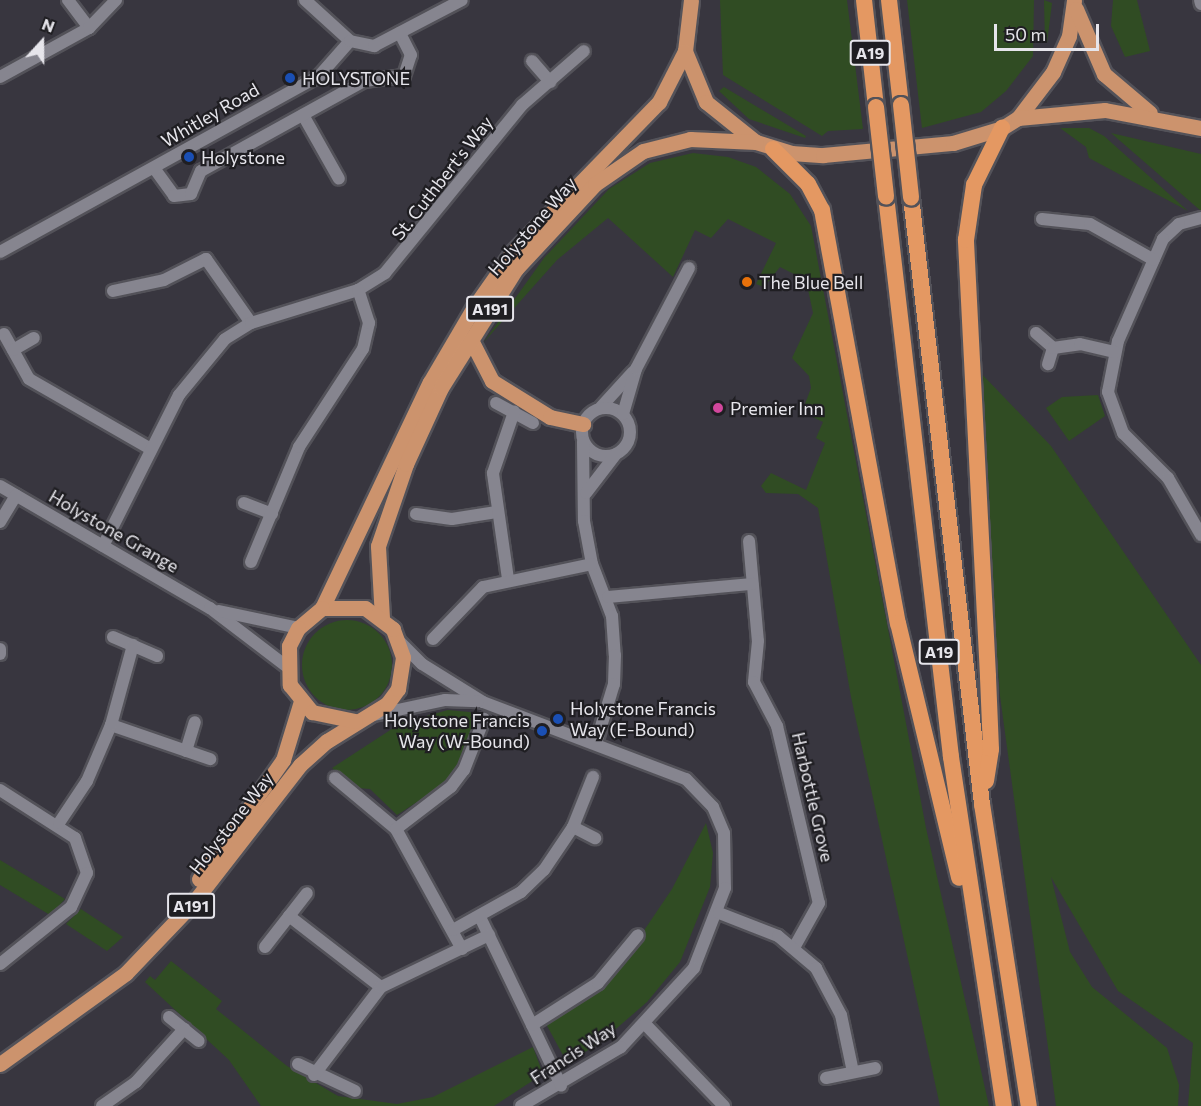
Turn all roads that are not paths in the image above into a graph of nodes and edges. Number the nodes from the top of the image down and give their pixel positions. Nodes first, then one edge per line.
1 (68, 0) edge
2 (116, 0) edge
3 (305, 0) edge
4 (462, 0) edge
5 (864, 0) edge
6 (889, 0) edge
7 (1074, 2) edge
8 (687, 4) edge
9 (89, 28) junction
10 (400, 33) junction
11 (350, 41) junction
12 (584, 51) dead end
13 (685, 51) junction
14 (532, 61) dead end
15 (0, 77) edge
16 (550, 82) junction
17 (303, 115) junction
18 (1155, 116) junction
19 (1018, 118) junction
20 (1002, 128) junction
21 (1201, 128) edge
22 (756, 142) junction
23 (773, 149) junction
24 (154, 168) junction
25 (339, 179) dead end
26 (1201, 218) edge
27 (1042, 219) dead end
28 (0, 252) edge
29 (1154, 260) junction
30 (689, 268) dead end
31 (357, 290) junction
32 (113, 291) dead end
33 (251, 323) junction
34 (1035, 333) dead end
35 (4, 334) dead end
36 (34, 338) dead end
37 (471, 340) junction
38 (1053, 348) junction
39 (13, 350) junction
40 (1115, 352) junction
41 (1048, 364) dead end
42 (636, 369) junction
43 (496, 403) dead end
44 (601, 407) junction
45 (514, 412) junction
46 (623, 414) junction
47 (533, 423) dead end
48 (583, 424) junction
49 (584, 442) junction
50 (149, 448) junction
51 (616, 454) junction
52 (0, 486) edge
53 (16, 495) junction
54 (585, 495) junction
55 (244, 503) dead end
56 (496, 512) junction
57 (272, 514) junction
58 (416, 514) dead end
59 (0, 522) edge
60 (1201, 535) edge
61 (749, 541) dead end
62 (103, 546) junction
63 (251, 562) dead end
64 (592, 564) junction
65 (508, 579) junction
66 (752, 584) junction
67 (608, 597) junction
68 (210, 608) junction
69 (322, 608) junction
70 (382, 618) junction
71 (298, 628) junction
72 (113, 636) dead end
73 (433, 639) dead end
74 (400, 642) junction
75 (133, 645) junction
76 (0, 649) edge
77 (0, 654) edge
78 (157, 656) dead end
79 (286, 666) junction
80 (300, 701) junction
81 (483, 702) junction
82 (372, 715) junction
83 (484, 719) dead end
84 (355, 721) junction
85 (195, 722) dead end
86 (111, 725) junction
87 (596, 743) junction
88 (186, 751) junction
89 (210, 759) dead end
90 (593, 777) dead end
91 (335, 778) dead end
92 (0, 790) edge
93 (982, 804) junction
94 (59, 823) junction
95 (573, 827) junction
96 (396, 829) junction
97 (595, 838) dead end
98 (307, 893) dead end
99 (719, 913) junction
100 (289, 916) junction
101 (480, 917) junction
102 (974, 925) junction
103 (453, 930) junction
104 (489, 935) junction
105 (638, 935) dead end
106 (795, 946) junction
107 (265, 947) dead end
108 (462, 949) junction
109 (0, 964) edge
110 (381, 987) junction
111 (169, 1017) dead end
112 (645, 1024) junction
113 (532, 1025) junction
114 (184, 1029) junction
115 (200, 1041) dead end
116 (0, 1054) edge
117 (0, 1064) edge
118 (298, 1064) dead end
119 (876, 1068) dead end
120 (853, 1072) junction
121 (314, 1075) junction
122 (826, 1078) dead end
123 (561, 1085) junction
124 (354, 1091) dead end
125 (102, 1106) edge
126 (521, 1106) edge
127 (724, 1106) edge
128 (1004, 1106) edge
129 (1029, 1106) edge

1 - 9 street
2 - 9 street
3 - 11 street
4 - 10 street
5 - 102 highway, A19, bridge
6 - 93 highway, A19, bridge
7 - 18 main road
7 - 19 main road
8 - 13 main road
9 - 15 street
10 - 11 street
10 - 17 street
11 - 24 street, Whitley Road
12 - 16 street, St. Cuthbert's Way
13 - 22 main road
13 - 69 main road, Holystone Way / A191
14 - 16 street
16 - 31 street, St. Cuthbert's Way
17 - 24 street
17 - 25 street
18 - 19 main road
18 - 21 main road
19 - 20 main road
20 - 23 main road
20 - 93 highway
22 - 23 main road
22 - 37 main road, Holystone Way / A191
23 - 102 highway
24 - 28 street, Whitley Road
26 - 29 street
27 - 29 street
29 - 40 street
30 - 42 street
31 - 33 street, St. Cuthbert's Way
31 - 57 street
32 - 33 street
33 - 50 street, St. Cuthbert's Way
34 - 38 street
35 - 39 street
36 - 39 street
37 - 48 main road
37 - 70 main road, Holystone Way / A191
38 - 40 street
38 - 41 street
39 - 50 street
40 - 60 street
42 - 44 street
42 - 46 street
43 - 45 street
44 - 46 street
44 - 48 street
45 - 47 street
45 - 56 street
46 - 51 street
48 - 49 street
49 - 51 street
49 - 54 street
50 - 62 street, St. Cuthbert's Way
51 - 54 street
52 - 53 street, Holystone Grange
53 - 59 street
53 - 62 street, Holystone Grange
54 - 64 street
55 - 57 street
56 - 58 street
56 - 65 street
57 - 63 street
61 - 66 street, Harbottle Grove
62 - 68 street, Holystone Grange
64 - 65 street
64 - 67 street
65 - 73 street
66 - 67 street
66 - 106 street, Harbottle Grove
67 - 87 street
68 - 71 street, Holystone Grange
68 - 79 street, Holystone Grange
69 - 70 main road, Holystone Way / A191
69 - 71 main road, Holystone Way / A191
70 - 74 main road, Holystone Way / A191
71 - 79 main road
72 - 75 street
74 - 81 street, Francis Way
74 - 82 main road, Holystone Way / A191
75 - 78 street
75 - 86 street
76 - 77 street
79 - 80 main road
80 - 84 main road, Holystone Way / A191
80 - 116 main road, Holystone Way / A191
81 - 82 street, Francis Way
81 - 87 street, Francis Way
82 - 84 main road, Holystone Way / A191
83 - 96 street
84 - 117 main road, Holystone Way / A191
85 - 88 street
86 - 88 street
86 - 94 street
87 - 99 street, Francis Way
88 - 89 street
90 - 95 street
91 - 96 street
92 - 94 street
93 - 129 highway, A19
94 - 109 street
95 - 97 street
95 - 101 street
96 - 103 street
98 - 100 street
99 - 106 street
99 - 112 street, Francis Way
100 - 107 street
100 - 110 street
101 - 103 street
101 - 104 street
102 - 128 highway, A19
103 - 108 street
104 - 108 street
104 - 113 street
105 - 113 street
106 - 120 street
108 - 110 street
110 - 121 street
111 - 114 street
112 - 123 street, Francis Way
112 - 127 street
113 - 123 street
114 - 115 street
114 - 125 street
118 - 121 street
119 - 120 street
120 - 122 street
121 - 124 street
123 - 126 street, Francis Way

